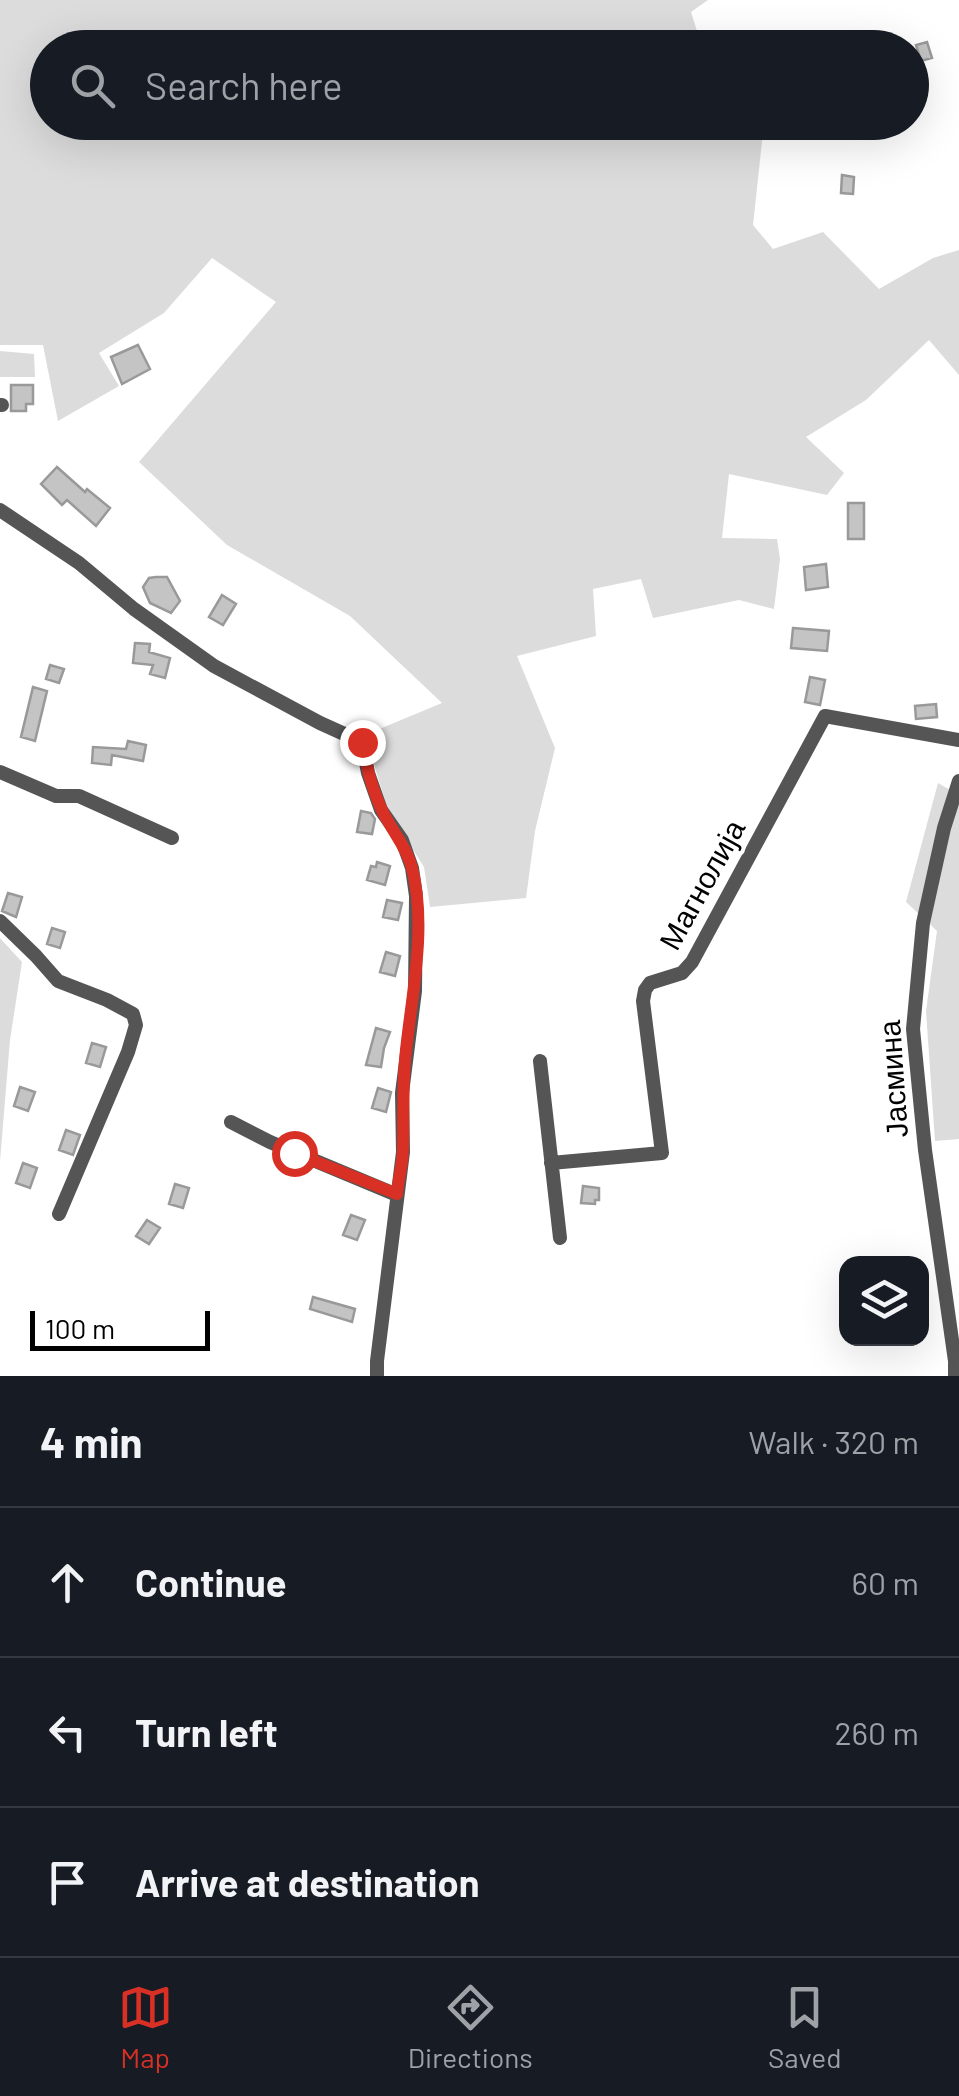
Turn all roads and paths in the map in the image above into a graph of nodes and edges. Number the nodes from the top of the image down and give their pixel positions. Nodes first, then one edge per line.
1 (0, 510) edge
2 (959, 740) edge
3 (0, 772) edge
4 (959, 781) edge
5 (172, 838) dead end
6 (0, 921) edge
7 (540, 1061) dead end
8 (231, 1122) dead end
9 (551, 1162) junction
10 (397, 1194) junction
11 (60, 1214) dead end
12 (560, 1238) dead end
13 (377, 1376) edge
14 (955, 1376) edge

1 - 10 street
2 - 9 street, Магнолија
3 - 5 street
4 - 14 street, Јасмина
6 - 11 street
7 - 9 street
8 - 10 street
9 - 12 street
10 - 13 street

